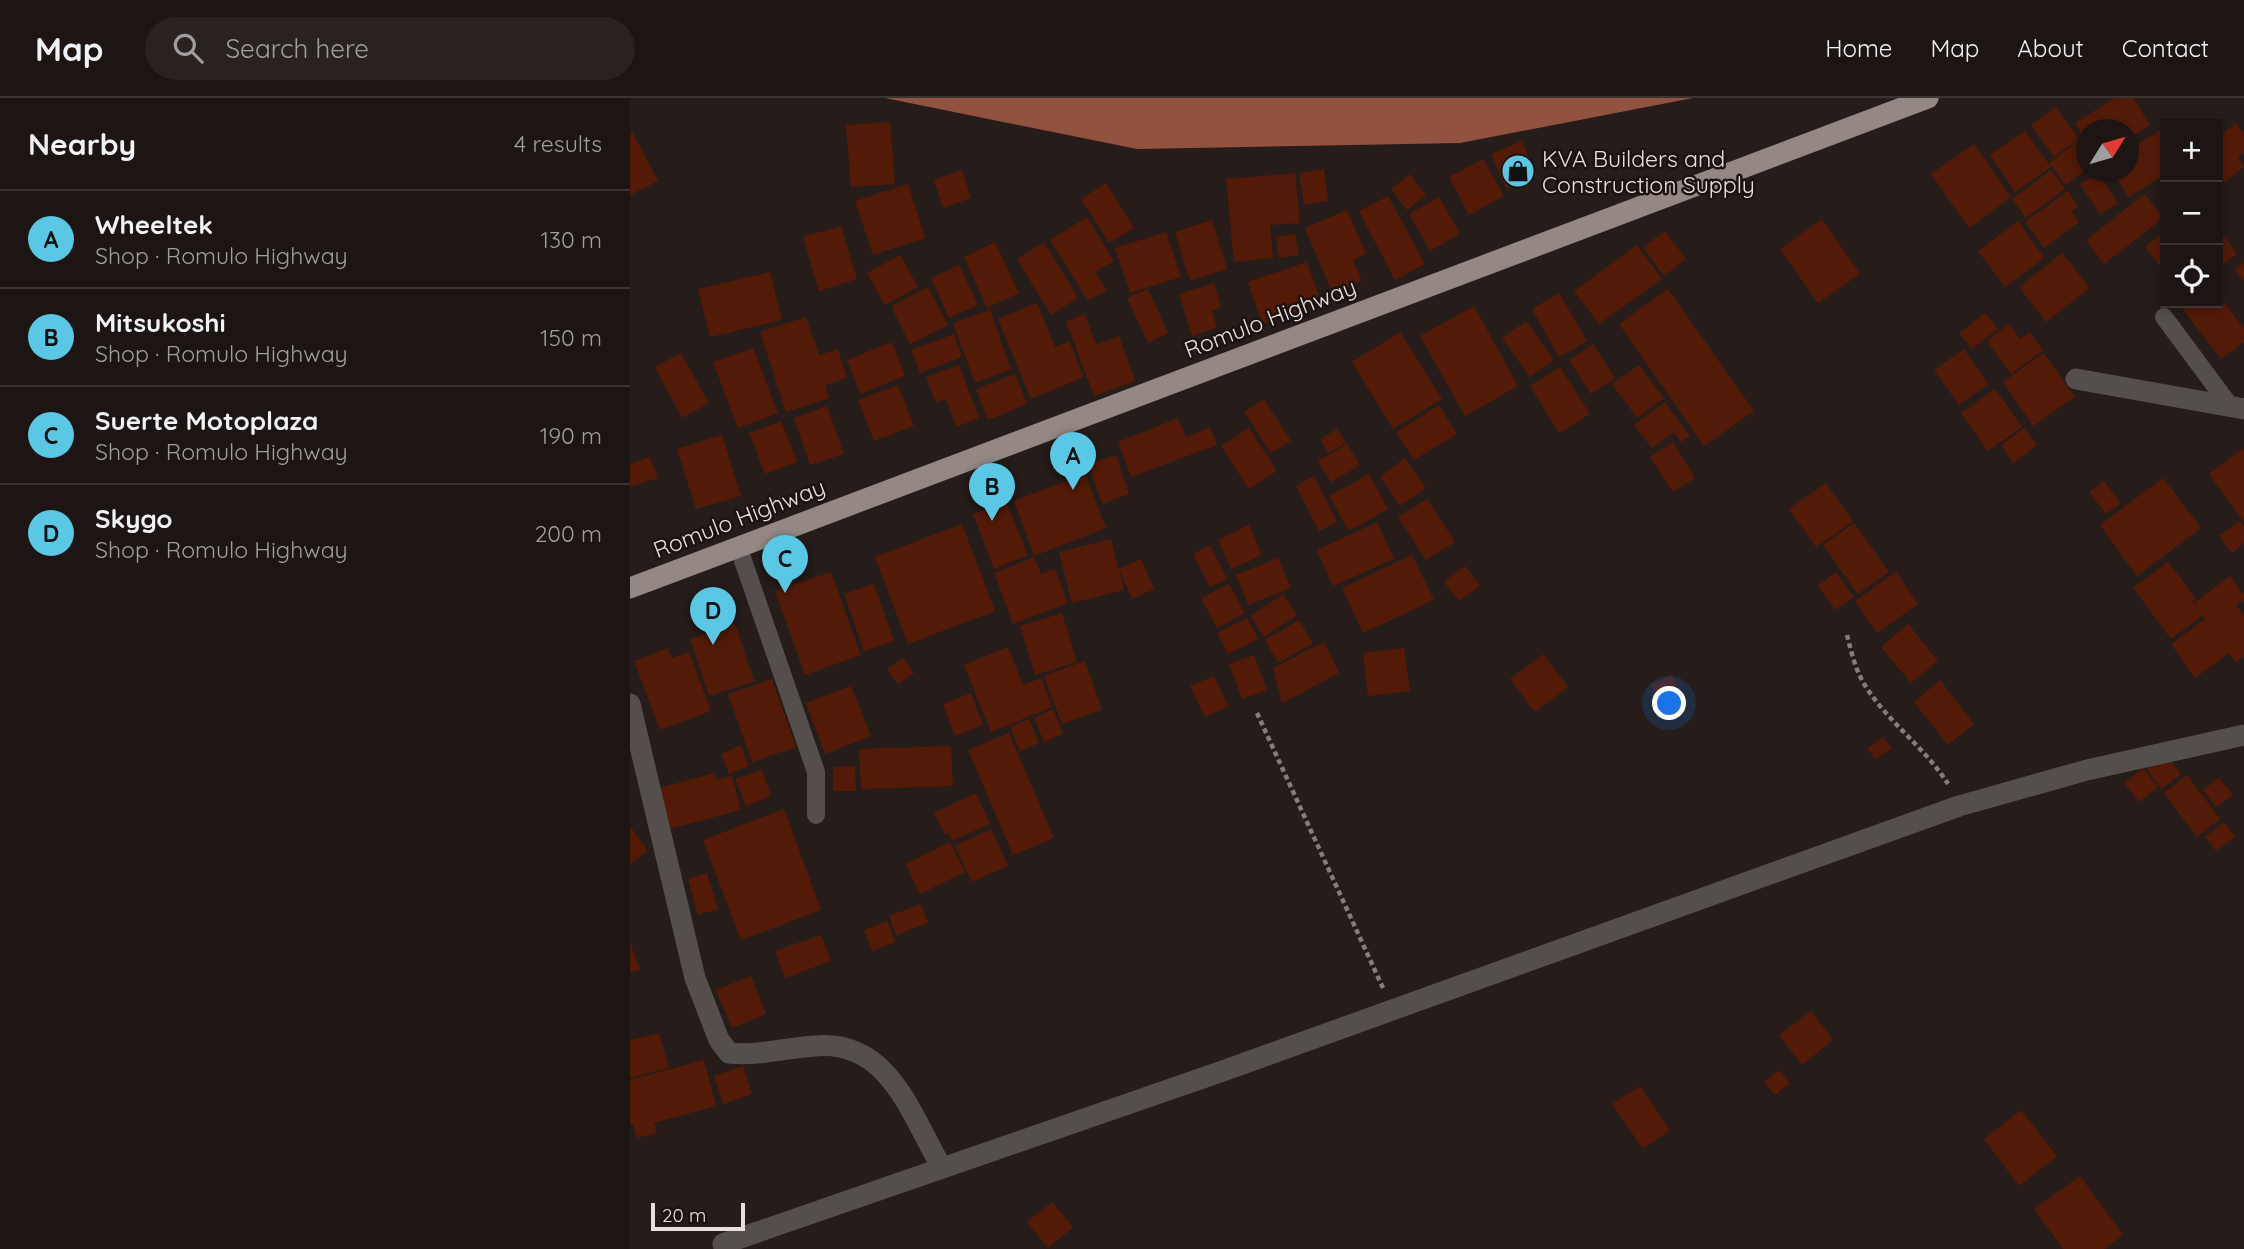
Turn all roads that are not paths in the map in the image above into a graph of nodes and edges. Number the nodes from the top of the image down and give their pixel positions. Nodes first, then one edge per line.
1 (1928, 98) edge
2 (2164, 317) dead end
3 (2076, 379) dead end
4 (2237, 407) edge
5 (738, 546) junction
6 (630, 587) edge
7 (630, 704) edge
8 (2244, 735) edge
9 (816, 815) dead end
10 (942, 1168) junction
11 (723, 1244) dead end

1 - 5 highway, Romulo Highway
2 - 4 lane
3 - 4 street
5 - 6 highway, Romulo Highway
5 - 9 lane
7 - 10 street
8 - 10 street
10 - 11 street

